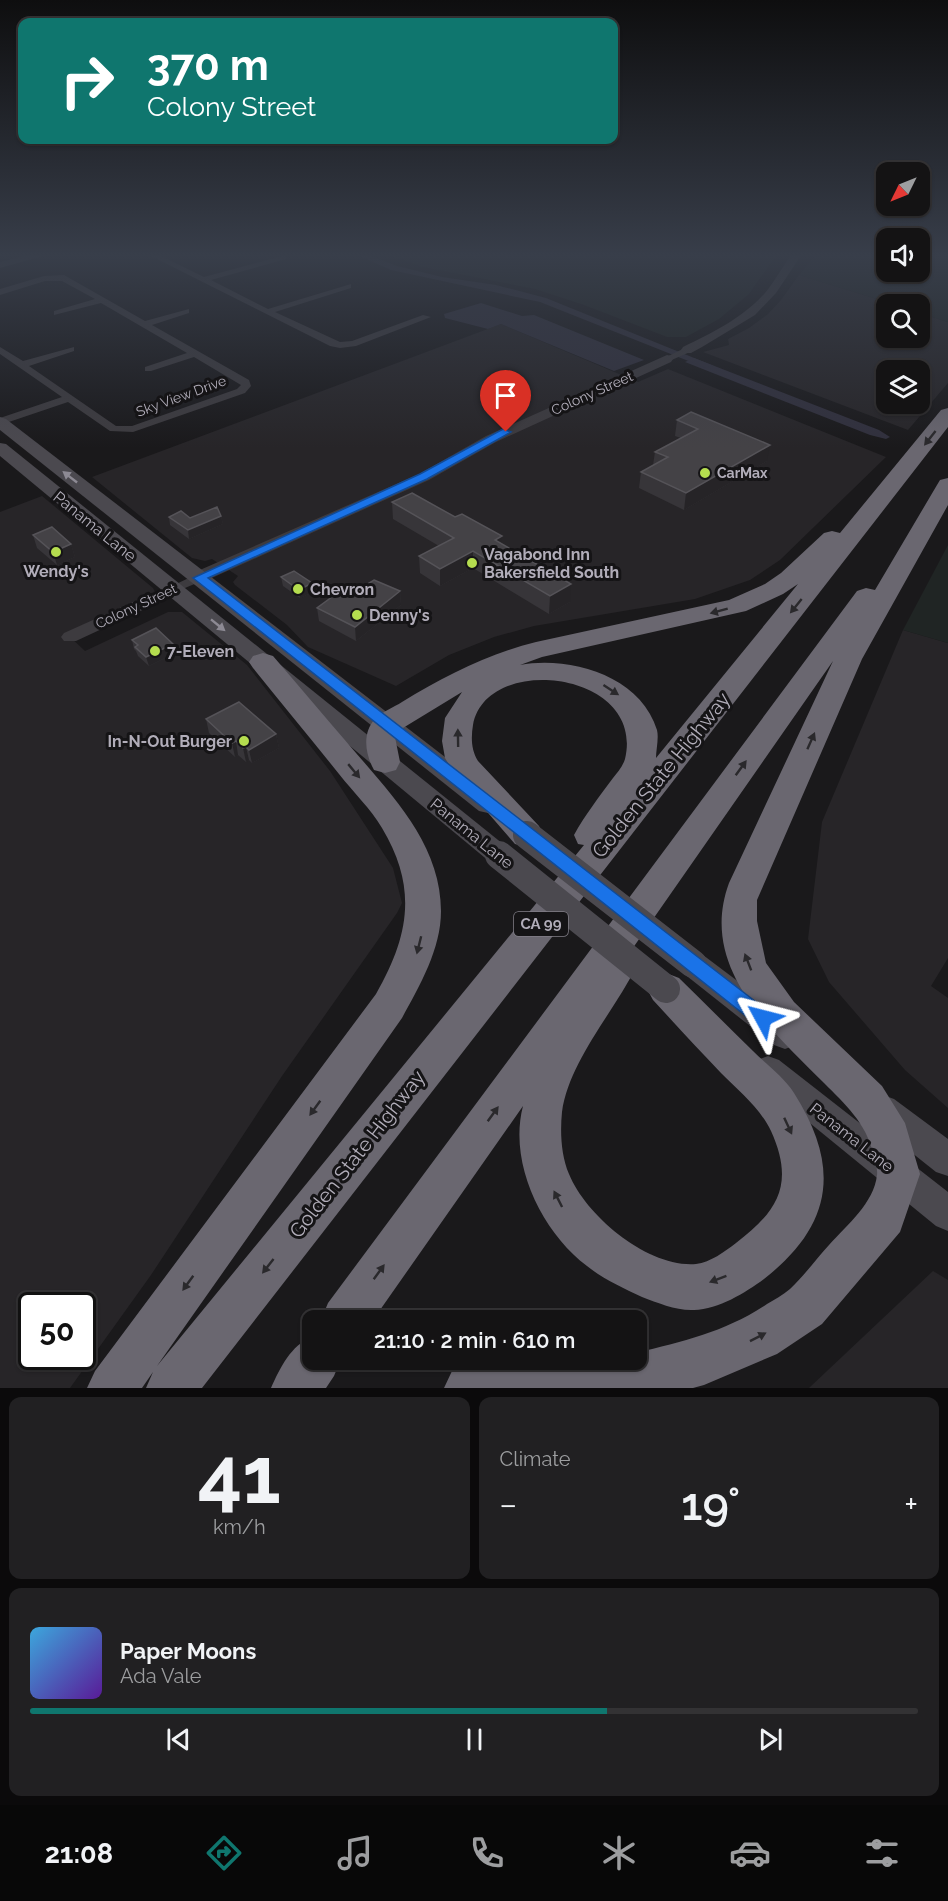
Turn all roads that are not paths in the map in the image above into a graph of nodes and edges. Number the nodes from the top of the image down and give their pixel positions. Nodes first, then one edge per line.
1 (135, 319) edge
2 (161, 319) edge
3 (281, 319) edge
4 (421, 319) edge
5 (740, 319) edge
6 (144, 324) junction
7 (71, 349) dead end
8 (0, 350) edge
9 (687, 350) joint
10 (195, 353) junction
11 (668, 359) joint
12 (21, 364) junction
13 (148, 369) dead end
14 (70, 398) junction
15 (948, 414) edge
16 (0, 422) edge
17 (0, 448) edge
18 (912, 462) junction
19 (948, 484) edge
20 (63, 500) junction
21 (139, 530) junction
22 (199, 578) junction
23 (173, 589) junction
24 (70, 637) dead end
25 (263, 662) junction
26 (386, 725) junction
27 (385, 762) junction
28 (718, 799) junction
29 (527, 834) junction
30 (679, 976) junction
31 (437, 1053) junction
32 (868, 1099) junction
33 (948, 1160) edge
34 (898, 1174) junction
35 (948, 1214) edge
36 (352, 1310) edge
37 (309, 1370) edge
38 (112, 1388) edge
39 (171, 1388) edge
40 (296, 1388) edge
41 (469, 1388) edge

1 - 6 street
2 - 6 street
3 - 4 street
5 - 9 street, Colony Street
6 - 10 street
7 - 12 street
8 - 12 street
9 - 11 street, Colony Street
10 - 13 street
10 - 14 street, Sky View Drive
11 - 22 street, Colony Street
12 - 14 street
14 - 16 street
15 -> 18 highway, Golden State Highway / CA 99
21 -> 16 main road, Panama Lane
17 - 20 main road, Panama Lane
18 -> 26 highway
18 -> 31 highway, Golden State Highway / CA 99
28 -> 19 highway
32 -> 19 highway
20 - 21 main road
20 - 23 main road, Panama Lane
21 - 22 main road, Panama Lane
22 - 23 street, Colony Street
22 - 26 main road, Panama Lane
23 - 24 street, Colony Street
23 -> 25 main road, Panama Lane
25 - 27 main road, Panama Lane
25 -> 38 highway
26 - 27 highway
26 - 29 main road, Panama Lane
27 - 30 main road, Panama Lane, bridge
30 -> 28 highway
36 -> 28 highway
29 - 30 main road, Panama Lane, bridge
29 -> 31 highway
30 - 32 main road, Panama Lane
30 - 34 main road, Panama Lane
31 -> 39 highway, Golden State Highway / CA 99
32 - 33 main road, Panama Lane
32 - 34 highway
34 - 35 main road, Panama Lane
41 -> 34 highway
37 - 40 highway

